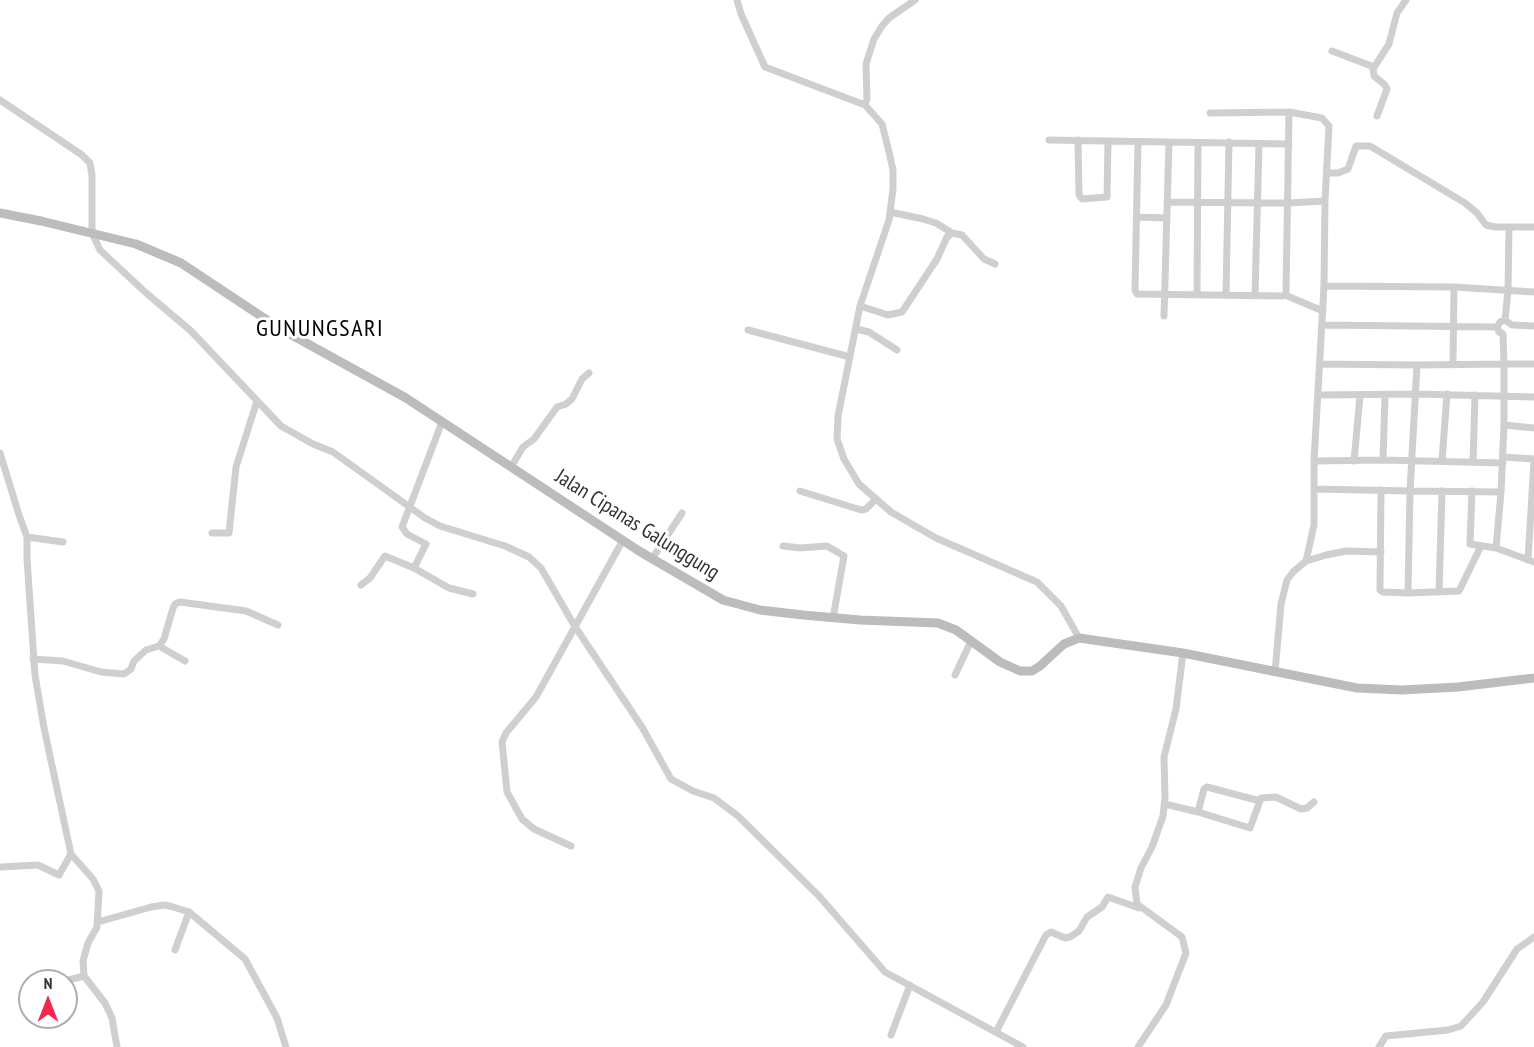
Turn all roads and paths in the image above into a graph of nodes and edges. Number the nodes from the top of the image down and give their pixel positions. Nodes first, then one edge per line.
1 (737, 0) edge
2 (915, 0) edge
3 (1406, 0) edge
4 (1332, 51) dead end
5 (1374, 67) junction
6 (0, 100) edge
7 (865, 105) junction
8 (1289, 112) junction
9 (1210, 113) dead end
10 (1377, 116) dead end
11 (1049, 140) dead end
12 (1078, 140) junction
13 (1108, 141) junction
14 (1138, 142) junction
15 (1169, 142) junction
16 (1198, 142) junction
17 (1229, 142) junction
18 (1259, 144) junction
19 (1289, 144) junction
20 (1327, 173) junction
21 (1198, 201) junction
22 (1325, 201) junction
23 (1168, 202) junction
24 (1228, 202) junction
25 (1258, 202) junction
26 (1288, 203) junction
27 (890, 212) junction
28 (0, 213) edge
29 (1137, 217) junction
30 (1167, 218) junction
31 (1509, 227) junction
32 (1534, 227) edge
33 (952, 233) junction
34 (96, 234) junction
35 (996, 264) dead end
36 (1324, 286) junction
37 (1454, 287) junction
38 (1508, 290) junction
39 (1534, 292) edge
40 (1165, 294) junction
41 (1197, 294) junction
42 (1226, 294) junction
43 (1255, 295) junction
44 (1285, 295) junction
45 (860, 306) junction
46 (1323, 311) junction
47 (1164, 316) dead end
48 (1505, 320) junction
49 (1322, 325) junction
50 (1512, 326) junction
51 (1534, 326) edge
52 (1497, 327) junction
53 (1454, 328) junction
54 (856, 329) junction
55 (748, 330) dead end
56 (1503, 334) junction
57 (897, 350) dead end
58 (850, 357) junction
59 (1320, 364) junction
60 (1504, 364) junction
61 (1534, 364) edge
62 (1417, 365) junction
63 (1453, 365) junction
64 (589, 373) dead end
65 (1318, 394) junction
66 (1416, 394) junction
67 (1447, 394) junction
68 (1474, 395) junction
69 (1504, 395) junction
70 (1360, 396) junction
71 (1385, 396) junction
72 (1534, 397) edge
73 (257, 401) junction
74 (442, 422) junction
75 (1504, 425) junction
76 (1534, 428) edge
77 (0, 453) edge
78 (1383, 460) junction
79 (1503, 460) junction
80 (1534, 460) edge
81 (1314, 461) junction
82 (1354, 461) junction
83 (1412, 461) junction
84 (1442, 461) junction
85 (1473, 462) junction
86 (511, 467) junction
87 (1315, 489) junction
88 (1381, 490) junction
89 (800, 491) dead end
90 (1410, 491) junction
91 (1442, 491) junction
92 (1472, 491) junction
93 (1501, 492) junction
94 (876, 499) junction
95 (409, 506) junction
96 (682, 513) dead end
97 (212, 533) dead end
98 (27, 537) junction
99 (623, 540) junction
100 (63, 542) dead end
101 (783, 546) dead end
102 (1481, 546) junction
103 (1496, 548) junction
104 (1381, 552) junction
105 (652, 559) junction
106 (1306, 561) junction
107 (1531, 561) edge
108 (414, 568) junction
109 (361, 585) dead end
110 (1408, 592) junction
111 (1439, 592) junction
112 (472, 594) dead end
113 (834, 614) junction
114 (278, 625) dead end
115 (574, 625) junction
116 (1079, 638) junction
117 (971, 641) junction
118 (159, 646) junction
119 (1183, 653) junction
120 (33, 659) junction
121 (185, 661) dead end
122 (1275, 672) junction
123 (955, 675) dead end
124 (1534, 678) edge
125 (1260, 801) junction
126 (1314, 802) dead end
127 (1165, 804) junction
128 (1198, 812) junction
129 (571, 846) dead end
130 (71, 854) junction
131 (0, 867) edge
132 (189, 912) junction
133 (1147, 912) junction
134 (98, 922) junction
135 (1534, 937) edge
136 (175, 950) dead end
137 (84, 976) junction
138 (78, 978) edge
139 (910, 985) junction
140 (996, 1032) junction
141 (891, 1035) dead end
142 (1008, 1043) edge
143 (117, 1047) edge
144 (286, 1047) edge
145 (1023, 1047) edge
146 (1138, 1047) edge
147 (1379, 1047) edge

1 - 7 street
2 - 7 street
3 - 5 street
4 - 5 street
5 - 10 street
6 - 34 street
7 - 27 street
8 - 9 street
8 - 19 street
8 - 20 street
11 - 12 street
12 - 13 street
12 - 13 street
13 - 14 street
14 - 15 street
14 - 29 street
15 - 16 street
15 - 23 street
16 - 17 street
16 - 21 street
17 - 18 street
17 - 24 street
18 - 19 street
18 - 25 street
19 - 26 street
20 - 22 street
20 - 31 street
21 - 23 street
21 - 24 street
21 - 41 street
22 - 26 street
22 - 36 street
23 - 30 street
24 - 25 street
24 - 42 street
25 - 26 street
25 - 43 street
26 - 44 street
27 - 33 street
27 - 45 street
28 - 34 street, Jalan Cipanas Galunggung
29 - 30 street
29 - 40 street
30 - 40 street
31 - 32 street
31 - 38 street
33 - 35 street
33 - 45 street
34 - 73 street
34 - 74 street, Jalan Cipanas Galunggung
36 - 37 street
36 - 46 street
37 - 38 street
37 - 53 street
38 - 39 street
38 - 48 street
40 - 41 street
40 - 47 street
41 - 42 street
42 - 43 street
43 - 44 street
44 - 46 street
45 - 54 street
46 - 49 street
48 - 50 street
48 - 52 street
49 - 53 street
49 - 59 street
50 - 51 street
50 - 56 street
52 - 53 street
52 - 56 street
53 - 63 street
54 - 57 street
54 - 58 street
55 - 58 street
56 - 60 street
58 - 94 street
59 - 62 street
59 - 65 street
60 - 61 street
60 - 63 street
60 - 69 street
62 - 63 street
62 - 66 street
64 - 86 street
65 - 70 street
65 - 81 street
66 - 67 street
66 - 71 street
66 - 83 street
67 - 68 street
67 - 84 street
68 - 69 street
68 - 85 street
69 - 72 street
69 - 75 street
70 - 71 street
70 - 82 street
71 - 78 street
73 - 95 street
73 - 97 street
74 - 86 street, Jalan Cipanas Galunggung
74 - 95 street
75 - 76 street
75 - 79 street
77 - 98 street
78 - 82 street
78 - 83 street
79 - 80 street
79 - 85 street
79 - 93 street
80 - 107 street
81 - 82 street
81 - 87 street
83 - 84 street
83 - 90 street
84 - 85 street
86 - 99 street, Jalan Cipanas Galunggung
87 - 88 street
87 - 106 street
88 - 90 street
88 - 104 street
89 - 94 street
90 - 91 street
90 - 110 street
91 - 92 street
91 - 111 street
92 - 93 street
92 - 102 street
93 - 103 street
94 - 116 street
95 - 108 street
95 - 115 street
96 - 105 street
98 - 100 street
98 - 120 street
99 - 105 street, Jalan Cipanas Galunggung
99 - 115 street
101 - 113 street
102 - 103 street
102 - 111 street
103 - 107 street
104 - 106 street
104 - 110 street
105 - 113 street, Jalan Cipanas Galunggung
106 - 122 street
108 - 109 street
108 - 112 street
110 - 111 street
113 - 117 street, Jalan Cipanas Galunggung
114 - 118 street
115 - 129 street
115 - 139 street
116 - 117 street, Jalan Cipanas Galunggung
116 - 119 street
117 - 123 street
118 - 120 street
118 - 121 street
119 - 122 street
119 - 127 street
120 - 130 street
122 - 124 street
125 - 126 street
125 - 128 street
125 - 128 street
127 - 128 street
127 - 133 street
130 - 131 street
130 - 134 street
132 - 134 street
132 - 136 street
132 - 144 street
133 - 140 street
133 - 146 street
134 - 137 street
135 - 147 street
137 - 138 street
137 - 143 street
139 - 140 street
139 - 141 street
140 - 142 street
142 - 145 street

